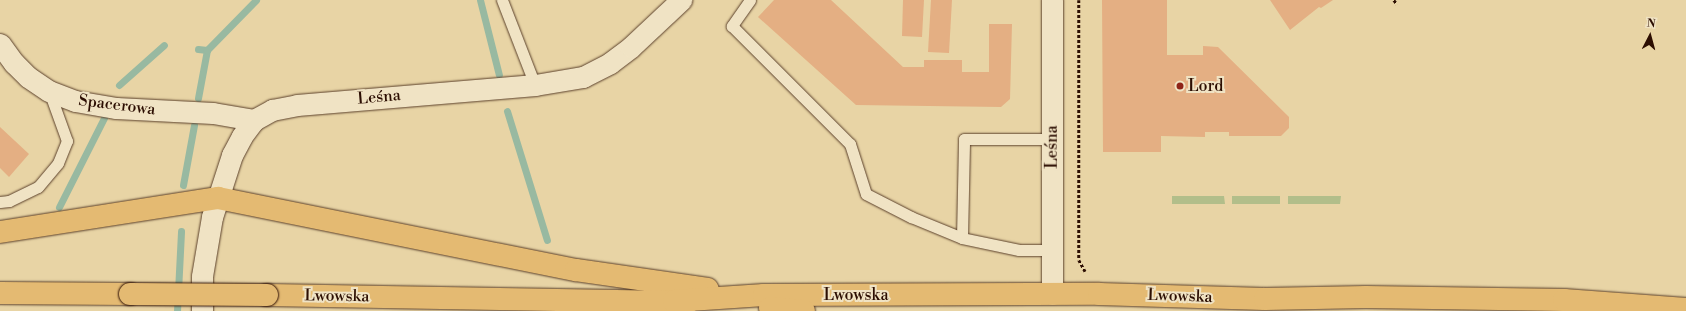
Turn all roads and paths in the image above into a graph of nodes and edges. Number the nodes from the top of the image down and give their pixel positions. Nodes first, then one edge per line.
1 (502, 0) edge
2 (681, 0) edge
3 (750, 0) edge
4 (1052, 0) edge
5 (1079, 0) edge
6 (1394, 0) edge
7 (1397, 4) dead end
8 (0, 44) edge
9 (535, 85) junction
10 (49, 91) junction
11 (254, 120) junction
12 (1052, 139) junction
13 (218, 198) junction
14 (0, 202) edge
15 (0, 232) edge
16 (962, 238) junction
17 (1052, 250) junction
18 (0, 293) edge
19 (1052, 294) junction
20 (1099, 294) junction
21 (764, 295) junction
22 (674, 301) junction
23 (1686, 309) edge
24 (202, 311) edge
25 (804, 311) edge

1 - 9 lane
2 - 9 street, Leśna
3 - 16 lane
4 - 12 street, Leśna
5 - 20 path
6 - 7 path
8 - 10 street, Spacerowa
9 - 11 street, Leśna
10 - 11 street, Spacerowa
10 - 14 lane
11 - 13 street, Leśna
12 - 16 lane
12 - 17 street, Leśna
13 - 15 main road
13 - 21 main road
13 - 24 street, Leśna
16 - 17 lane
17 - 19 street, Leśna
18 - 22 main road, Lwowska, bridge
19 - 20 main road, Lwowska
19 - 21 main road, Lwowska
20 - 23 main road, Lwowska
21 - 22 main road, Lwowska
22 - 25 main road, Lwowska

